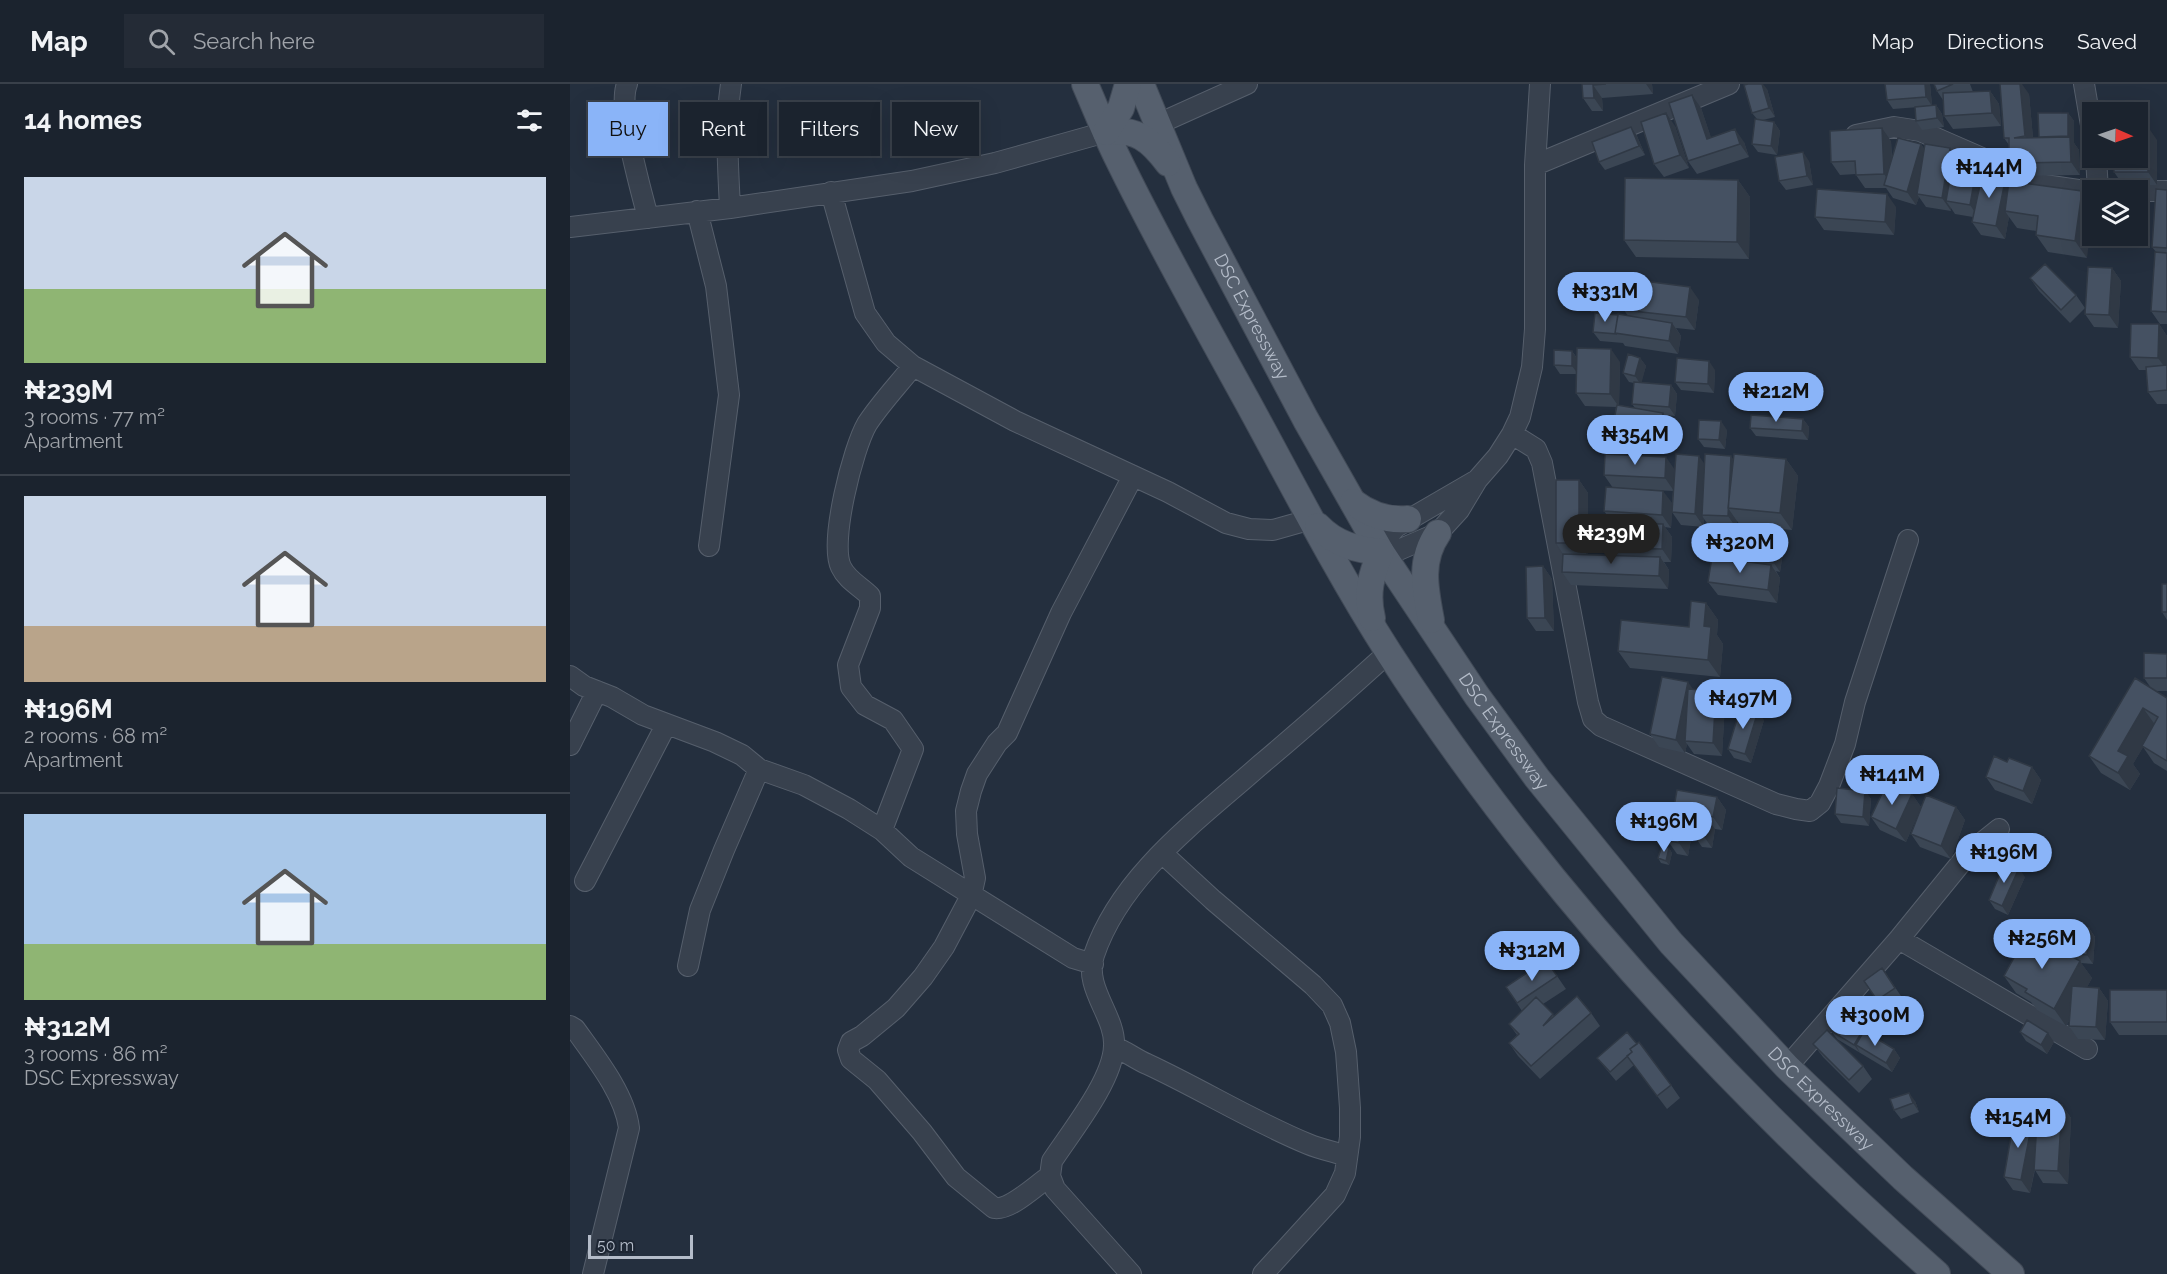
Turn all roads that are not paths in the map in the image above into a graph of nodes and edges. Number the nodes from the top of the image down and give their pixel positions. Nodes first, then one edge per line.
1 (627, 84) edge
2 (731, 84) edge
3 (1085, 84) edge
4 (1128, 84) edge
5 (1141, 84) edge
6 (1247, 84) edge
7 (1540, 84) edge
8 (1729, 84) edge
9 (2084, 84) edge
10 (2087, 102) edge
11 (1158, 124) junction
12 (1106, 132) junction
13 (1839, 138) edge
14 (1535, 165) junction
15 (1184, 189) junction
16 (2082, 191) edge
17 (2148, 191) edge
18 (2167, 191) edge
19 (831, 192) junction
20 (730, 208) junction
21 (697, 211) junction
22 (648, 218) junction
23 (570, 227) edge
24 (913, 366) junction
25 (1512, 434) junction
26 (1133, 476) junction
27 (1477, 480) junction
28 (1351, 501) junction
29 (1312, 519) junction
30 (1408, 519) junction
31 (1438, 533) junction
32 (1908, 540) dead end
33 (709, 546) dead end
34 (1381, 552) junction
35 (1433, 629) junction
36 (1375, 631) junction
37 (1389, 652) junction
38 (570, 676) edge
39 (597, 691) junction
40 (666, 725) junction
41 (570, 745) edge
42 (759, 769) junction
43 (1999, 829) dead end
44 (882, 830) junction
45 (1161, 853) junction
46 (585, 881) dead end
47 (971, 896) junction
48 (1899, 939) junction
49 (1093, 964) junction
50 (688, 966) dead end
51 (570, 1026) edge
52 (1114, 1047) junction
53 (2087, 1049) dead end
54 (1787, 1067) junction
55 (1347, 1156) junction
56 (1050, 1176) junction
57 (593, 1274) edge
58 (1131, 1274) edge
59 (1263, 1274) edge
60 (1937, 1274) edge
61 (2011, 1274) edge

1 - 22 street
2 - 20 street
3 - 12 main road
4 - 12 main road
5 - 11 main road, DSC Expressway
6 - 11 street
7 - 14 street
8 - 14 street
9 - 10 street
11 - 15 main road, DSC Expressway
12 - 15 main road
12 - 19 street
12 - 29 main road
13 - 16 street
14 - 25 street
15 - 28 main road, DSC Expressway
17 - 18 street
19 - 20 street
19 - 24 street
20 - 21 street
21 - 22 street
21 - 33 street
22 - 23 street
24 - 26 street
24 - 44 street
25 - 27 street
25 - 32 street
26 - 29 street
26 - 47 street
27 - 30 street
27 - 31 street
28 - 30 main road
28 - 34 main road, DSC Expressway
29 - 34 main road
29 - 36 main road
30 - 34 street
31 - 34 street
31 - 35 main road
34 - 35 main road, DSC Expressway
34 - 36 main road
35 - 54 main road, DSC Expressway
36 - 37 main road
37 - 45 street
37 - 60 main road
38 - 39 street
39 - 40 street
39 - 41 street
40 - 42 street
40 - 46 street
42 - 44 street
42 - 50 street
43 - 48 street
44 - 47 street
45 - 49 street
45 - 55 street
47 - 49 street
47 - 56 street
48 - 53 street
48 - 54 street
49 - 52 street
51 - 57 street
52 - 55 street
52 - 56 street
54 - 61 main road, DSC Expressway
55 - 59 street
56 - 58 street

